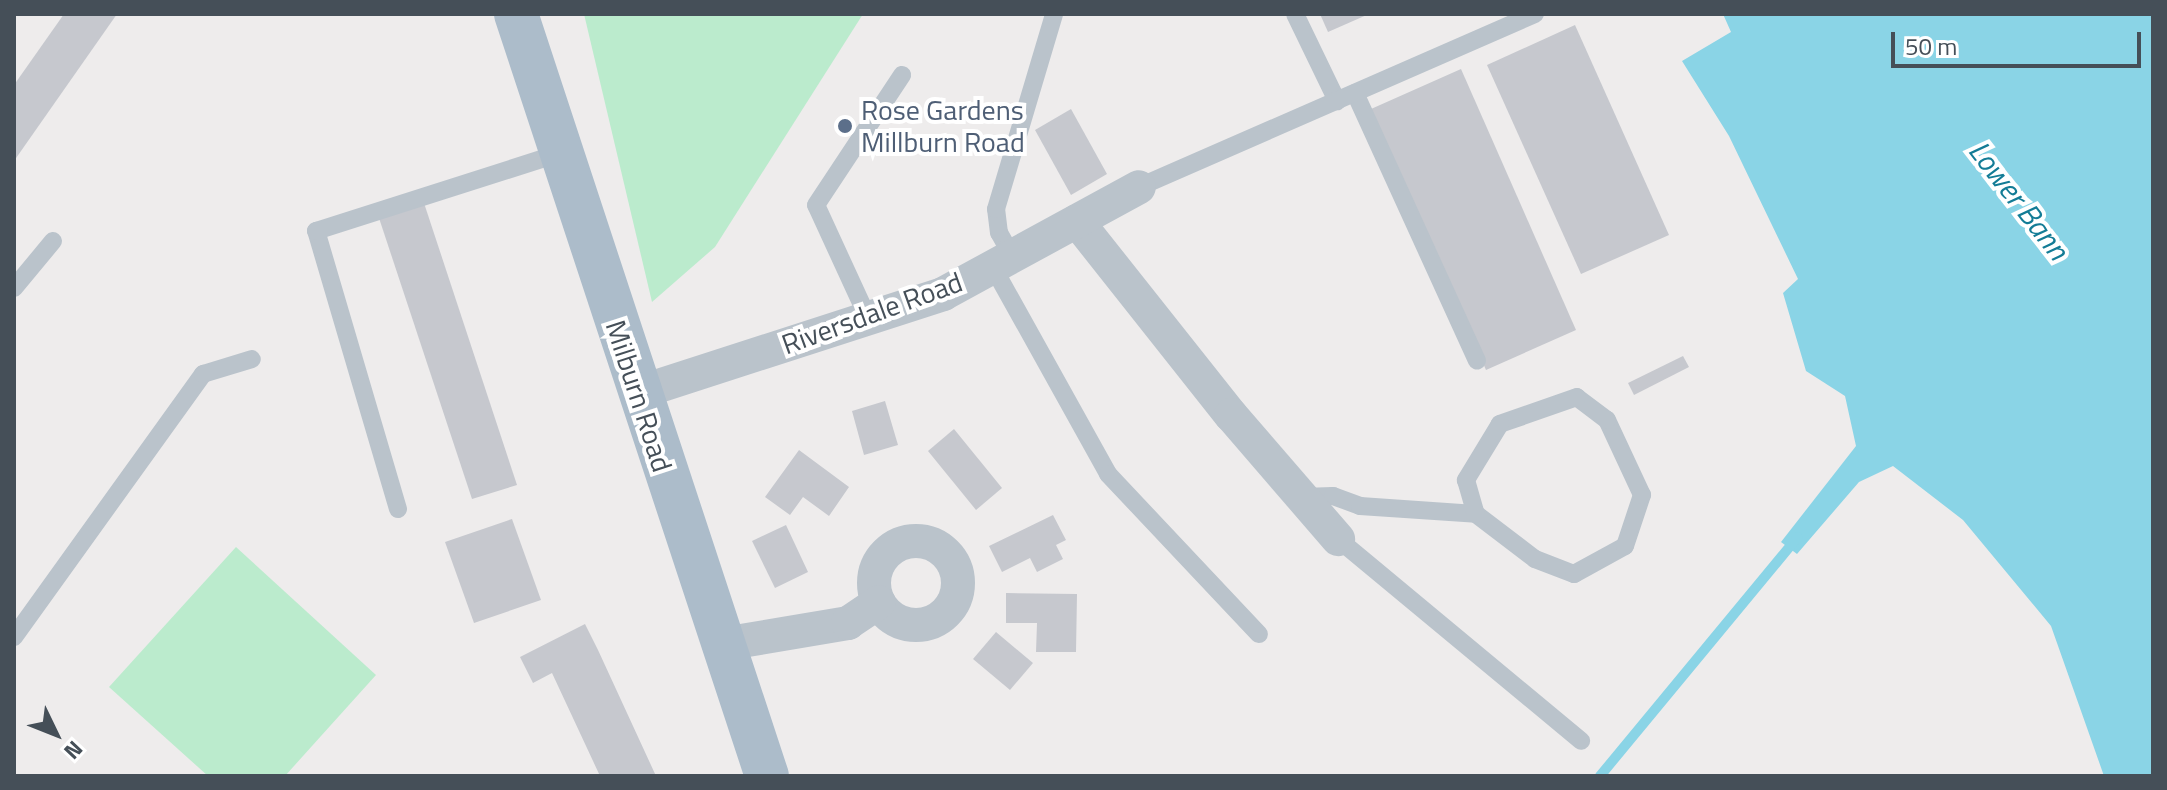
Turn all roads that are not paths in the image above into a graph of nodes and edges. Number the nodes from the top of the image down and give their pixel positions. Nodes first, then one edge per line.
1 (516, 14) edge
2 (1054, 14) edge
3 (1295, 14) edge
4 (1535, 14) edge
5 (902, 75) dead end
6 (1355, 93) junction
7 (1337, 101) junction
8 (560, 153) junction
9 (1139, 187) joint
10 (1077, 221) junction
11 (53, 241) dead end
12 (1002, 262) junction
13 (14, 288) edge
14 (868, 318) junction
15 (252, 359) dead end
16 (1477, 361) dead end
17 (637, 393) junction
18 (1302, 497) junction
19 (398, 509) dead end
20 (1476, 514) junction
21 (1338, 539) joint
22 (879, 602) dead end
23 (1259, 634) dead end
24 (14, 637) edge
25 (723, 644) junction
26 (1581, 741) dead end
27 (767, 776) edge

1 - 8 main road, Milburn Road
2 - 12 lane
3 - 7 lane
4 - 6 lane
5 - 14 lane
6 - 7 lane
6 - 16 lane
7 - 9 lane
8 - 17 main road, Milburn Road
8 - 19 lane
9 - 10 street, Riversdale Road
10 - 12 street, Riversdale Road
10 - 18 street
11 - 13 lane
12 - 14 street, Riversdale Road
12 - 23 lane
14 - 17 street, Riversdale Road
15 - 24 lane
17 - 25 main road, Milburn Road
18 - 20 lane
18 - 21 street
20 - 20 lane
21 - 26 lane
22 - 25 street
25 - 27 main road, Milburn Road

